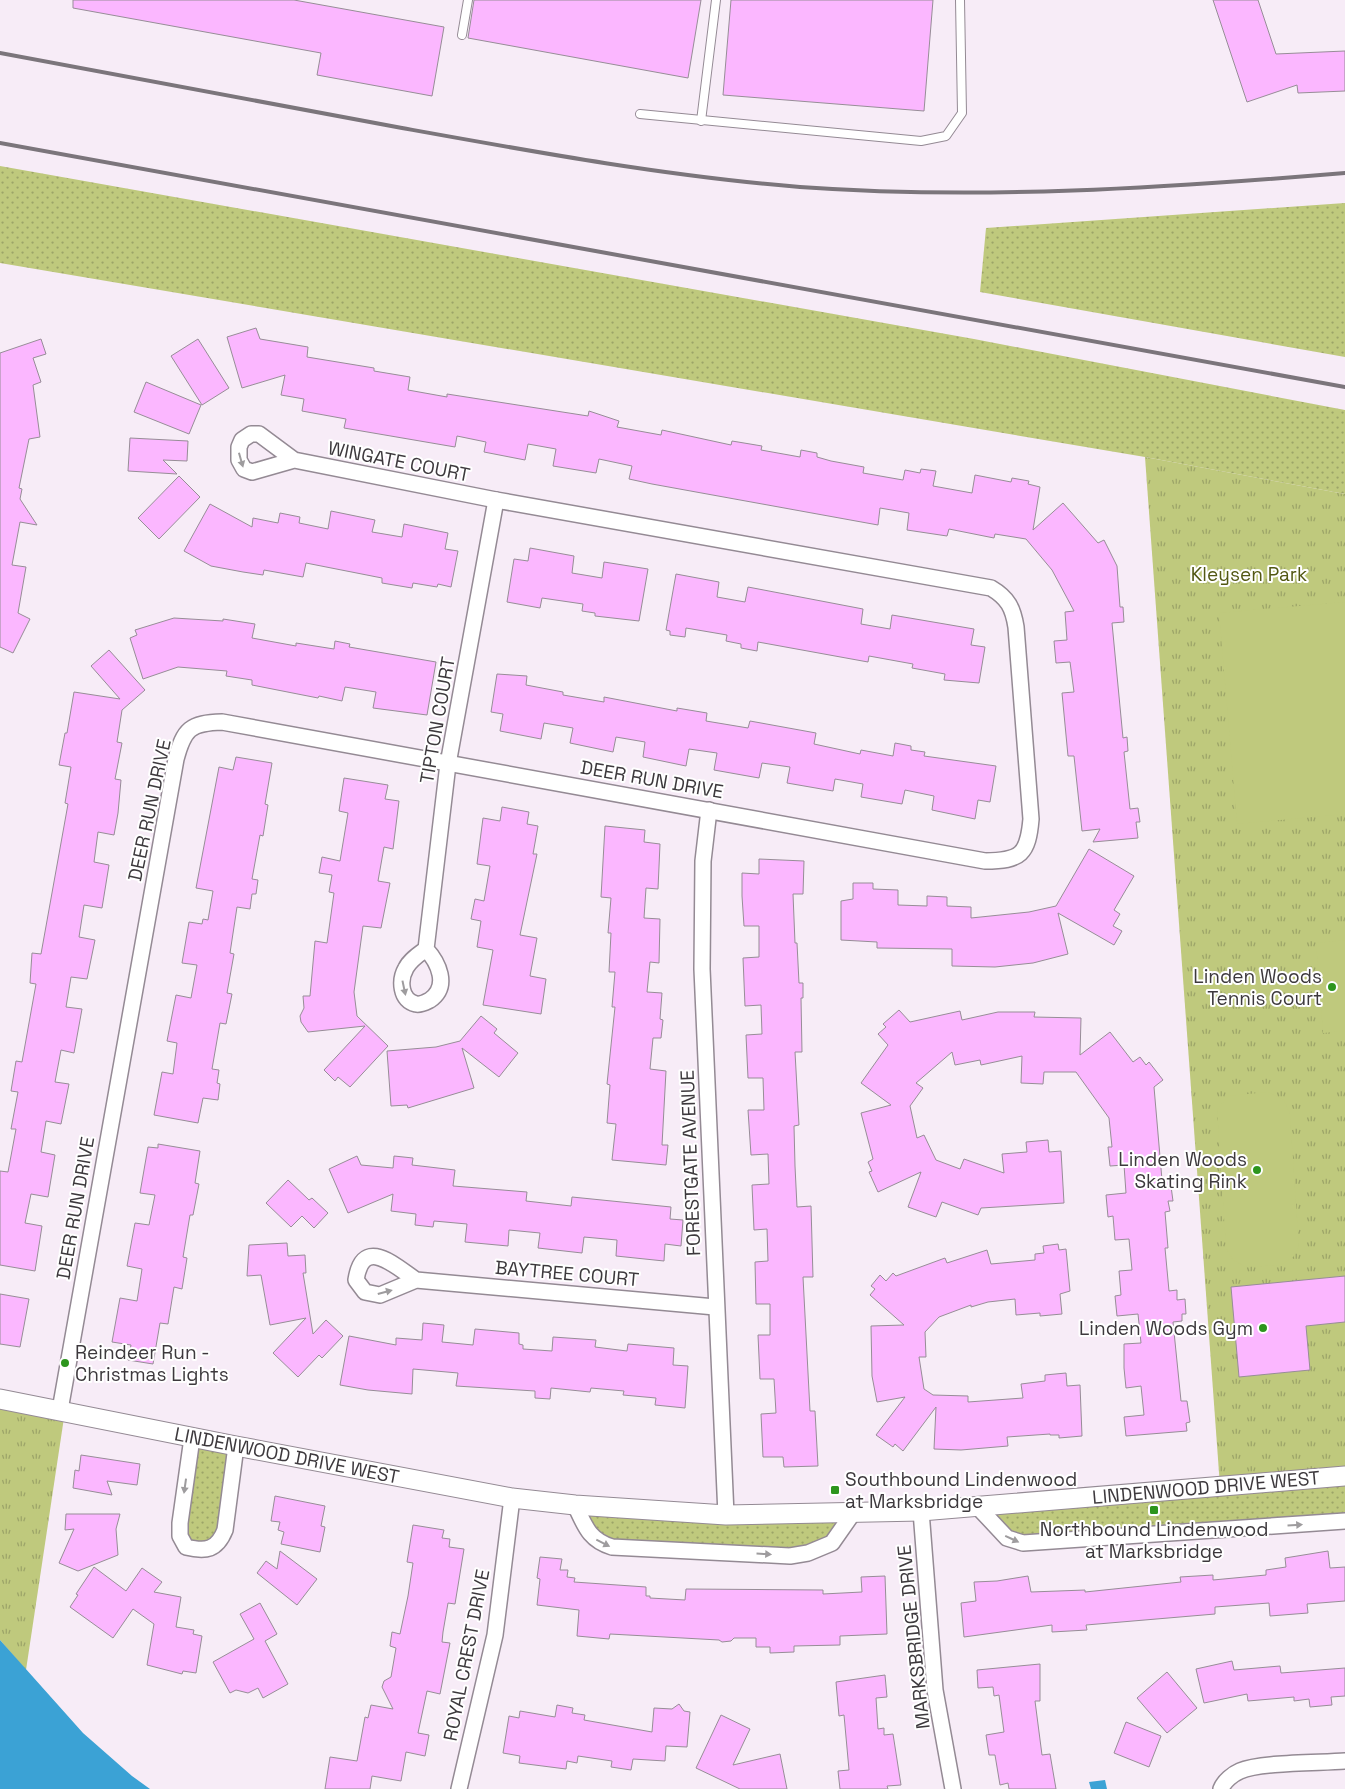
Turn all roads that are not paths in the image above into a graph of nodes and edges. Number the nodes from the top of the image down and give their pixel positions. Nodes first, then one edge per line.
1 (468, 0) edge
2 (716, 0) edge
3 (960, 0) edge
4 (462, 36) dead end
5 (640, 114) dead end
6 (701, 121) junction
7 (294, 460) dead end
8 (496, 500) junction
9 (448, 764) junction
10 (709, 810) junction
11 (426, 949) dead end
12 (416, 1280) dead end
13 (715, 1307) junction
14 (0, 1399) edge
15 (60, 1410) junction
16 (192, 1438) junction
17 (236, 1446) junction
18 (1345, 1476) edge
19 (512, 1498) junction
20 (575, 1505) junction
21 (977, 1506) junction
22 (921, 1511) junction
23 (853, 1513) junction
24 (726, 1514) junction
25 (1345, 1521) edge
26 (1345, 1761) edge
27 (459, 1789) edge
28 (954, 1789) edge
29 (1221, 1789) edge

1 - 4 lane
2 - 6 lane
3 - 6 lane
5 - 6 lane
7 - 8 street, WINGATE COURT
8 - 9 street, TIPTON COURT
8 - 10 street, DEER RUN DRIVE
9 - 10 street, DEER RUN DRIVE
9 - 11 street, TIPTON COURT
9 - 15 street, DEER RUN DRIVE
10 - 13 street, FORESTGATE AVENUE
12 - 13 street, BAYTREE COURT
13 - 24 street, FORESTGATE AVENUE
14 - 15 street, LINDENWOOD DRIVE WEST
15 - 16 street, LINDENWOOD DRIVE WEST
16 - 17 street, LINDENWOOD DRIVE WEST
16 -> 17 street
17 - 19 street, LINDENWOOD DRIVE WEST
18 - 21 street, LINDENWOOD DRIVE WEST
19 - 20 street, LINDENWOOD DRIVE WEST
19 - 27 street, ROYAL CREST DRIVE
20 -> 23 street
20 - 24 street, LINDENWOOD DRIVE WEST
21 - 22 street, LINDENWOOD DRIVE WEST
21 -> 25 street
22 - 23 street, LINDENWOOD DRIVE WEST
22 - 28 street, MARKSBRIDGE DRIVE
23 - 24 street, LINDENWOOD DRIVE WEST
26 - 29 street

